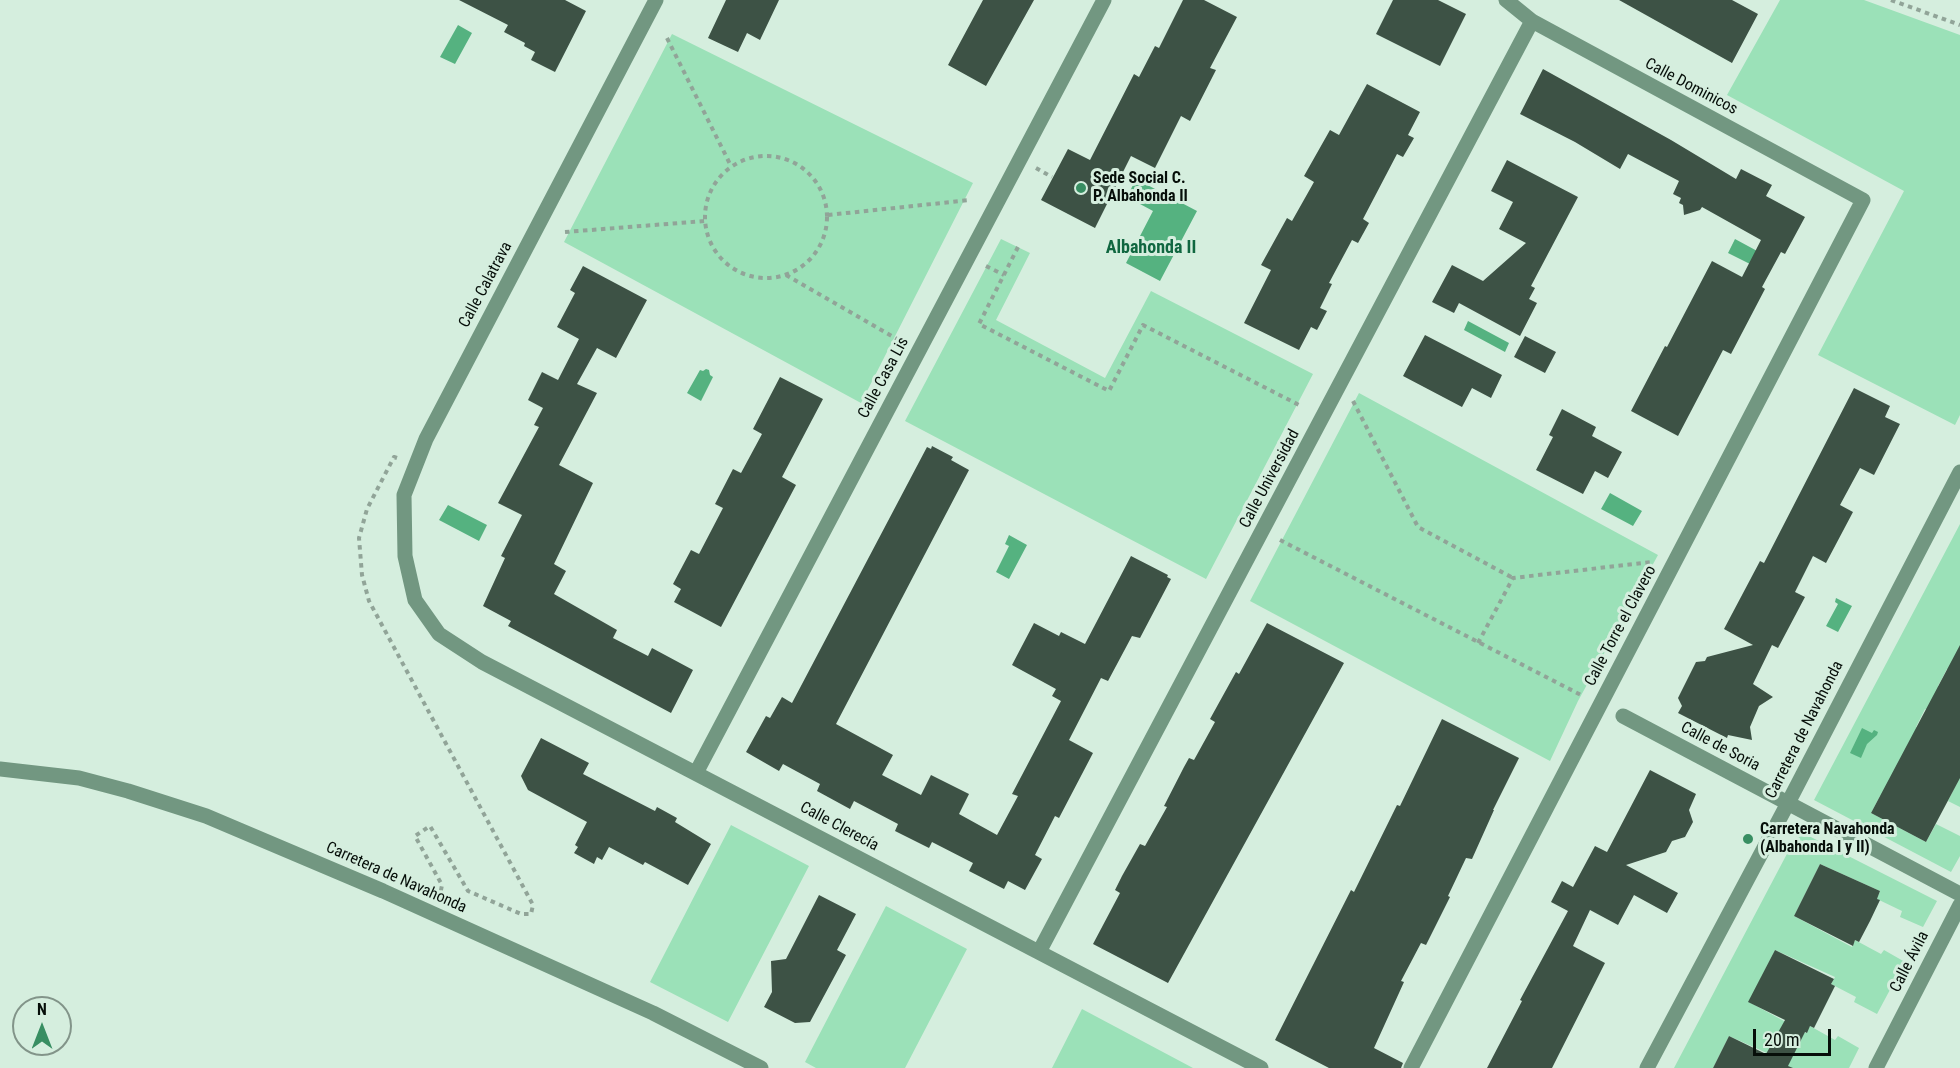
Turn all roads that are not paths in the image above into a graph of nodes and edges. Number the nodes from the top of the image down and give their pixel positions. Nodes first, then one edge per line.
1 (656, 0) edge
2 (1104, 0) edge
3 (1506, 0) edge
4 (1532, 21) junction
5 (1863, 200) joint
6 (1960, 472) edge
7 (415, 600) joint
8 (1623, 716) dead end
9 (0, 769) edge
10 (696, 773) junction
11 (1788, 804) junction
12 (1960, 894) edge
13 (1960, 904) edge
14 (1039, 952) junction
15 (761, 1068) edge
16 (1261, 1068) edge
17 (1411, 1068) edge
18 (1647, 1068) edge
19 (1876, 1068) edge

1 - 7 street, Calle Calatrava
2 - 10 street, Calle Casa Lis
3 - 4 street, Calle Dominicos
4 - 5 street, Calle Dominicos
4 - 14 street, Calle Universidad
5 - 17 street, Calle Torre el Clavero
6 - 11 street, Carretera de Navahonda
7 - 10 street, Calle Clerecía
8 - 11 street, Calle de Soria
9 - 15 street, Carretera de Navahonda
10 - 14 street, Calle Clerecía
11 - 12 street, Calle de Soria
11 - 18 street, Carretera de Navahonda
13 - 19 street, Calle Ávila
14 - 16 street, Calle Clerecía

